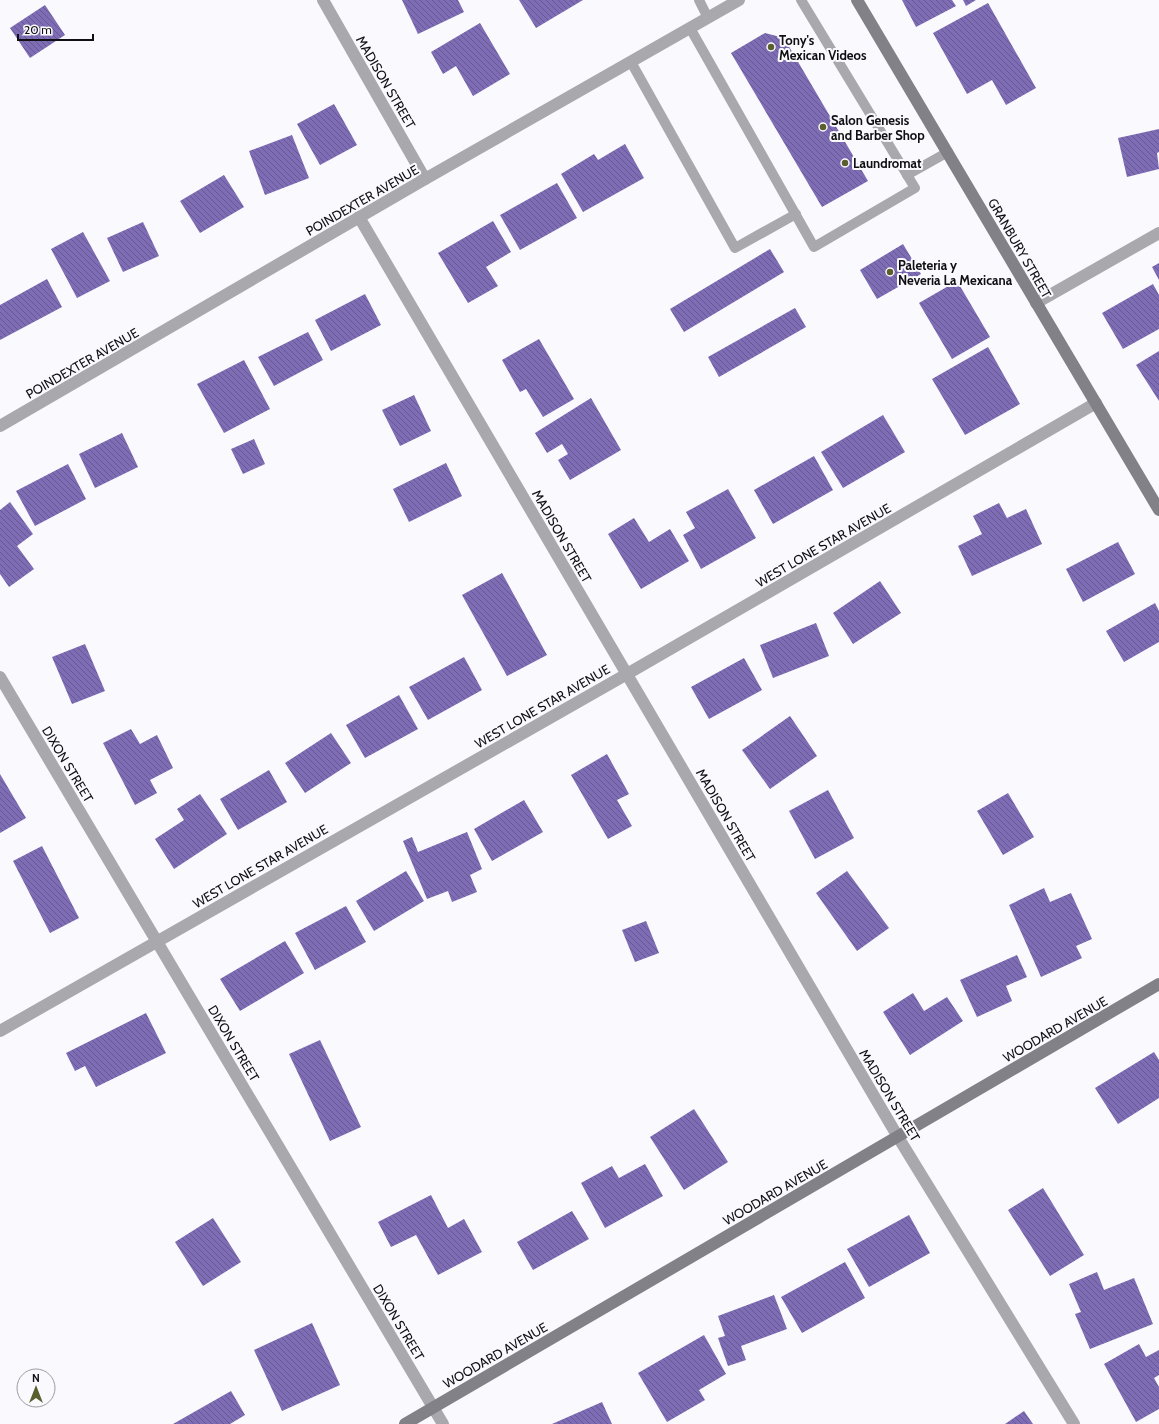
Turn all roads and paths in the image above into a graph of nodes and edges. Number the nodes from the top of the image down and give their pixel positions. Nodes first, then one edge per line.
1 (323, 0) edge
2 (699, 0) edge
3 (739, 0) edge
4 (801, 0) edge
5 (858, 0) edge
6 (708, 18) junction
7 (690, 28) junction
8 (631, 62) junction
9 (948, 152) junction
10 (907, 175) junction
11 (425, 179) junction
12 (796, 214) junction
13 (359, 217) junction
14 (1159, 233) edge
15 (1036, 303) junction
16 (1096, 403) junction
17 (0, 426) edge
18 (1159, 510) edge
19 (627, 674) junction
20 (0, 677) edge
21 (157, 940) junction
22 (1159, 984) edge
23 (0, 1032) edge
24 (898, 1137) junction
25 (433, 1408) junction
26 (405, 1424) edge
27 (442, 1424) edge
28 (1074, 1424) edge

1 - 11 street, MADISON STREET
2 - 6 lane
3 - 6 street, POINDEXTER AVENUE
4 - 10 lane
5 - 9 street, GRANBURY STREET
6 - 7 street, POINDEXTER AVENUE
7 - 8 street, POINDEXTER AVENUE
7 - 12 lane
8 - 11 street, POINDEXTER AVENUE
8 - 12 lane
9 - 10 lane
9 - 15 street, GRANBURY STREET
10 - 12 lane
11 - 13 street, POINDEXTER AVENUE
13 - 17 street, POINDEXTER AVENUE
13 - 19 street, MADISON STREET
14 - 15 street
15 - 16 street, GRANBURY STREET
16 - 18 street, GRANBURY STREET
16 - 19 street, WEST LONE STAR AVENUE
19 - 21 street, WEST LONE STAR AVENUE
19 - 24 street, MADISON STREET
20 - 21 street, DIXON STREET
21 - 23 street, WEST LONE STAR AVENUE
21 - 25 street, DIXON STREET
22 - 24 street, WOODARD AVENUE
24 - 25 street, WOODARD AVENUE
24 - 28 street, MADISON STREET
25 - 26 street, WOODARD AVENUE
25 - 27 street, DIXON STREET

